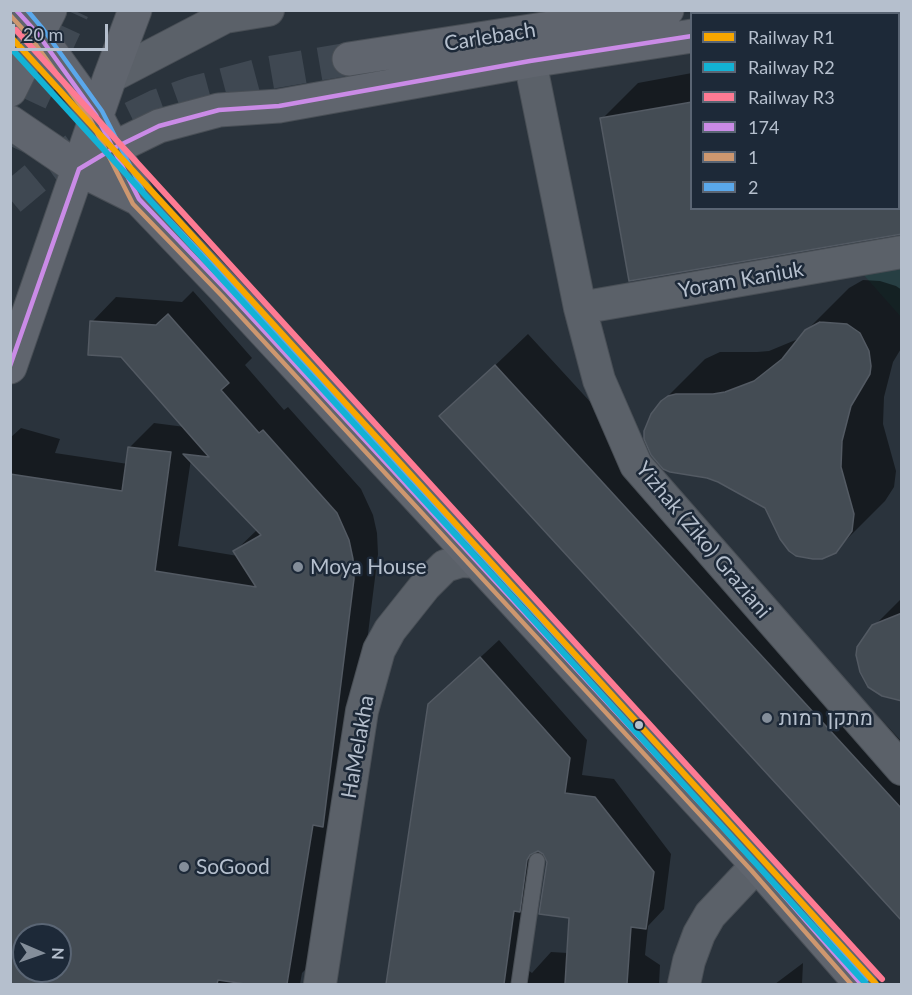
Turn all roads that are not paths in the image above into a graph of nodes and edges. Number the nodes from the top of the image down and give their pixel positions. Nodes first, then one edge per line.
1 (135, 10) edge
2 (268, 10) edge
3 (666, 10) edge
4 (34, 18) edge
5 (690, 36) edge
6 (349, 59) tunnel mouth
7 (530, 61) junction
8 (110, 77) junction
9 (10, 90) edge
10 (96, 115) junction
11 (10, 122) edge
12 (114, 148) junction
13 (79, 169) junction
14 (139, 200) junction
15 (902, 252) edge
16 (580, 308) junction
17 (10, 367) edge
18 (478, 562) junction
19 (902, 769) edge
20 (537, 861) dead end
21 (757, 865) junction
22 (320, 984) edge
23 (519, 984) edge
24 (684, 984) edge
25 (861, 984) edge

1 - 8 street
2 - 8 street
3 - 6 street, Carlebach
4 - 9 street
4 - 10 street
5 - 7 street, Carlebach
7 - 12 street, Carlebach
7 - 16 street, Yizhak (Ziko) Graziani
8 - 10 street
10 - 12 street
10 - 13 street
11 - 13 street
12 - 13 street, Carlebach
12 - 14 street
13 - 14 street
13 - 17 street
14 - 18 street
15 - 16 street, Yoram Kaniuk
16 - 19 street, Yizhak (Ziko) Graziani
18 - 21 street
18 - 22 street, HaMelakha
20 - 23 lane
21 - 24 street
21 - 25 street

